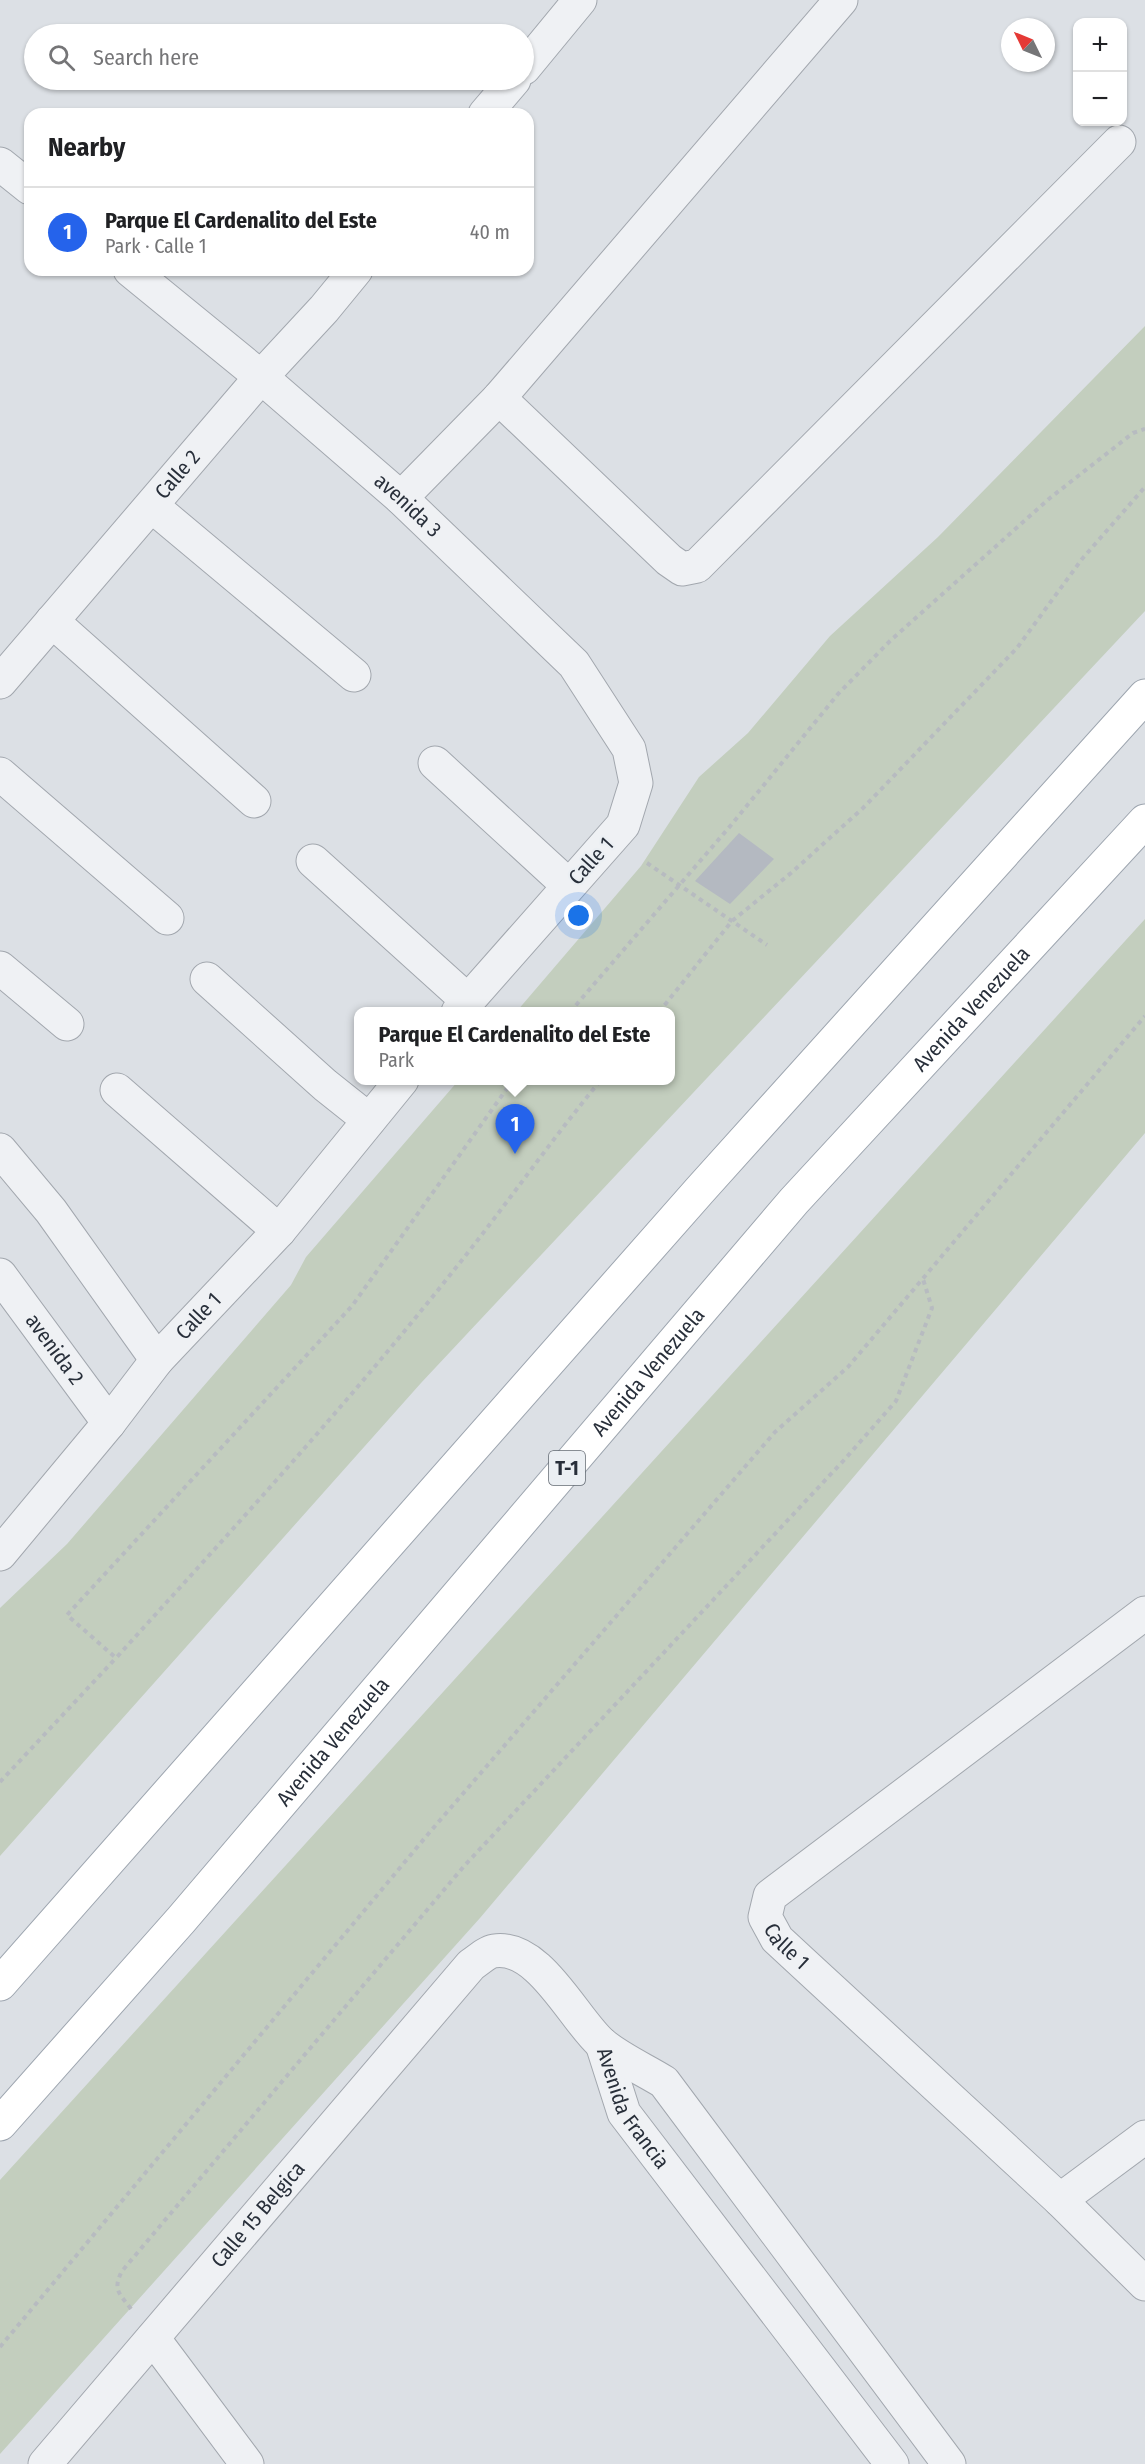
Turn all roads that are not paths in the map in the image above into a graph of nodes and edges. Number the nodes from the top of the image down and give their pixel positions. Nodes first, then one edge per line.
1 (580, 0) edge
2 (841, 0) edge
3 (534, 56) edge
4 (505, 90) edge
5 (490, 108) edge
6 (1119, 142) dead end
7 (0, 164) edge
8 (24, 183) edge
9 (137, 276) edge
10 (351, 276) edge
11 (261, 377) junction
12 (499, 398) junction
13 (401, 498) junction
14 (152, 506) junction
15 (52, 621) junction
16 (354, 675) dead end
17 (0, 682) edge
18 (1145, 696) edge
19 (435, 763) dead end
20 (0, 774) edge
21 (636, 783) joint
22 (254, 801) dead end
23 (1145, 821) edge
24 (314, 861) dead end
25 (568, 885) junction
26 (167, 918) dead end
27 (0, 968) edge
28 (207, 979) dead end
29 (463, 1006) edge
30 (67, 1024) dead end
31 (398, 1085) edge
32 (117, 1090) dead end
33 (369, 1120) junction
34 (0, 1150) edge
35 (279, 1232) junction
36 (0, 1275) edge
37 (157, 1360) junction
38 (109, 1423) junction
39 (0, 1554) edge
40 (1145, 1613) edge
41 (0, 1984) edge
42 (602, 2044) junction
43 (0, 2124) edge
44 (1145, 2137) edge
45 (1060, 2200) junction
46 (1145, 2284) edge
47 (153, 2338) junction
48 (45, 2464) edge
49 (247, 2464) edge
50 (892, 2464) edge
51 (949, 2464) edge

1 - 3 street
2 - 12 street
4 - 5 street
6 - 12 street
7 - 8 street
9 - 11 street, avenida 3
10 - 11 street, Calle 2
11 - 13 street, avenida 3
11 - 14 street, Calle 2
12 - 13 street
13 - 21 street, avenida 3
14 - 15 street, Calle 2
14 - 16 street
15 - 17 street, Calle 2
15 - 22 street
18 - 41 main road
19 - 25 street
20 - 26 street
21 - 25 street, Calle 1
23 - 43 main road, Avenida Venezuela / T-1
24 - 29 street
25 - 29 street, Calle 1
27 - 30 street
28 - 33 street
31 - 33 street, Calle 1
32 - 35 street
33 - 35 street, Calle 1
34 - 37 street
35 - 37 street, Calle 1
36 - 38 street, avenida 2
37 - 38 street, Calle 1
38 - 39 street, Calle 1
40 - 45 street, Calle 1
42 - 47 street, Calle 15 Belgica
42 - 50 street, Avenida Francia
42 - 51 street, Avenida Francia
44 - 45 street
45 - 46 street, Calle 1
47 - 48 street, Calle 15 Belgica
47 - 49 street

